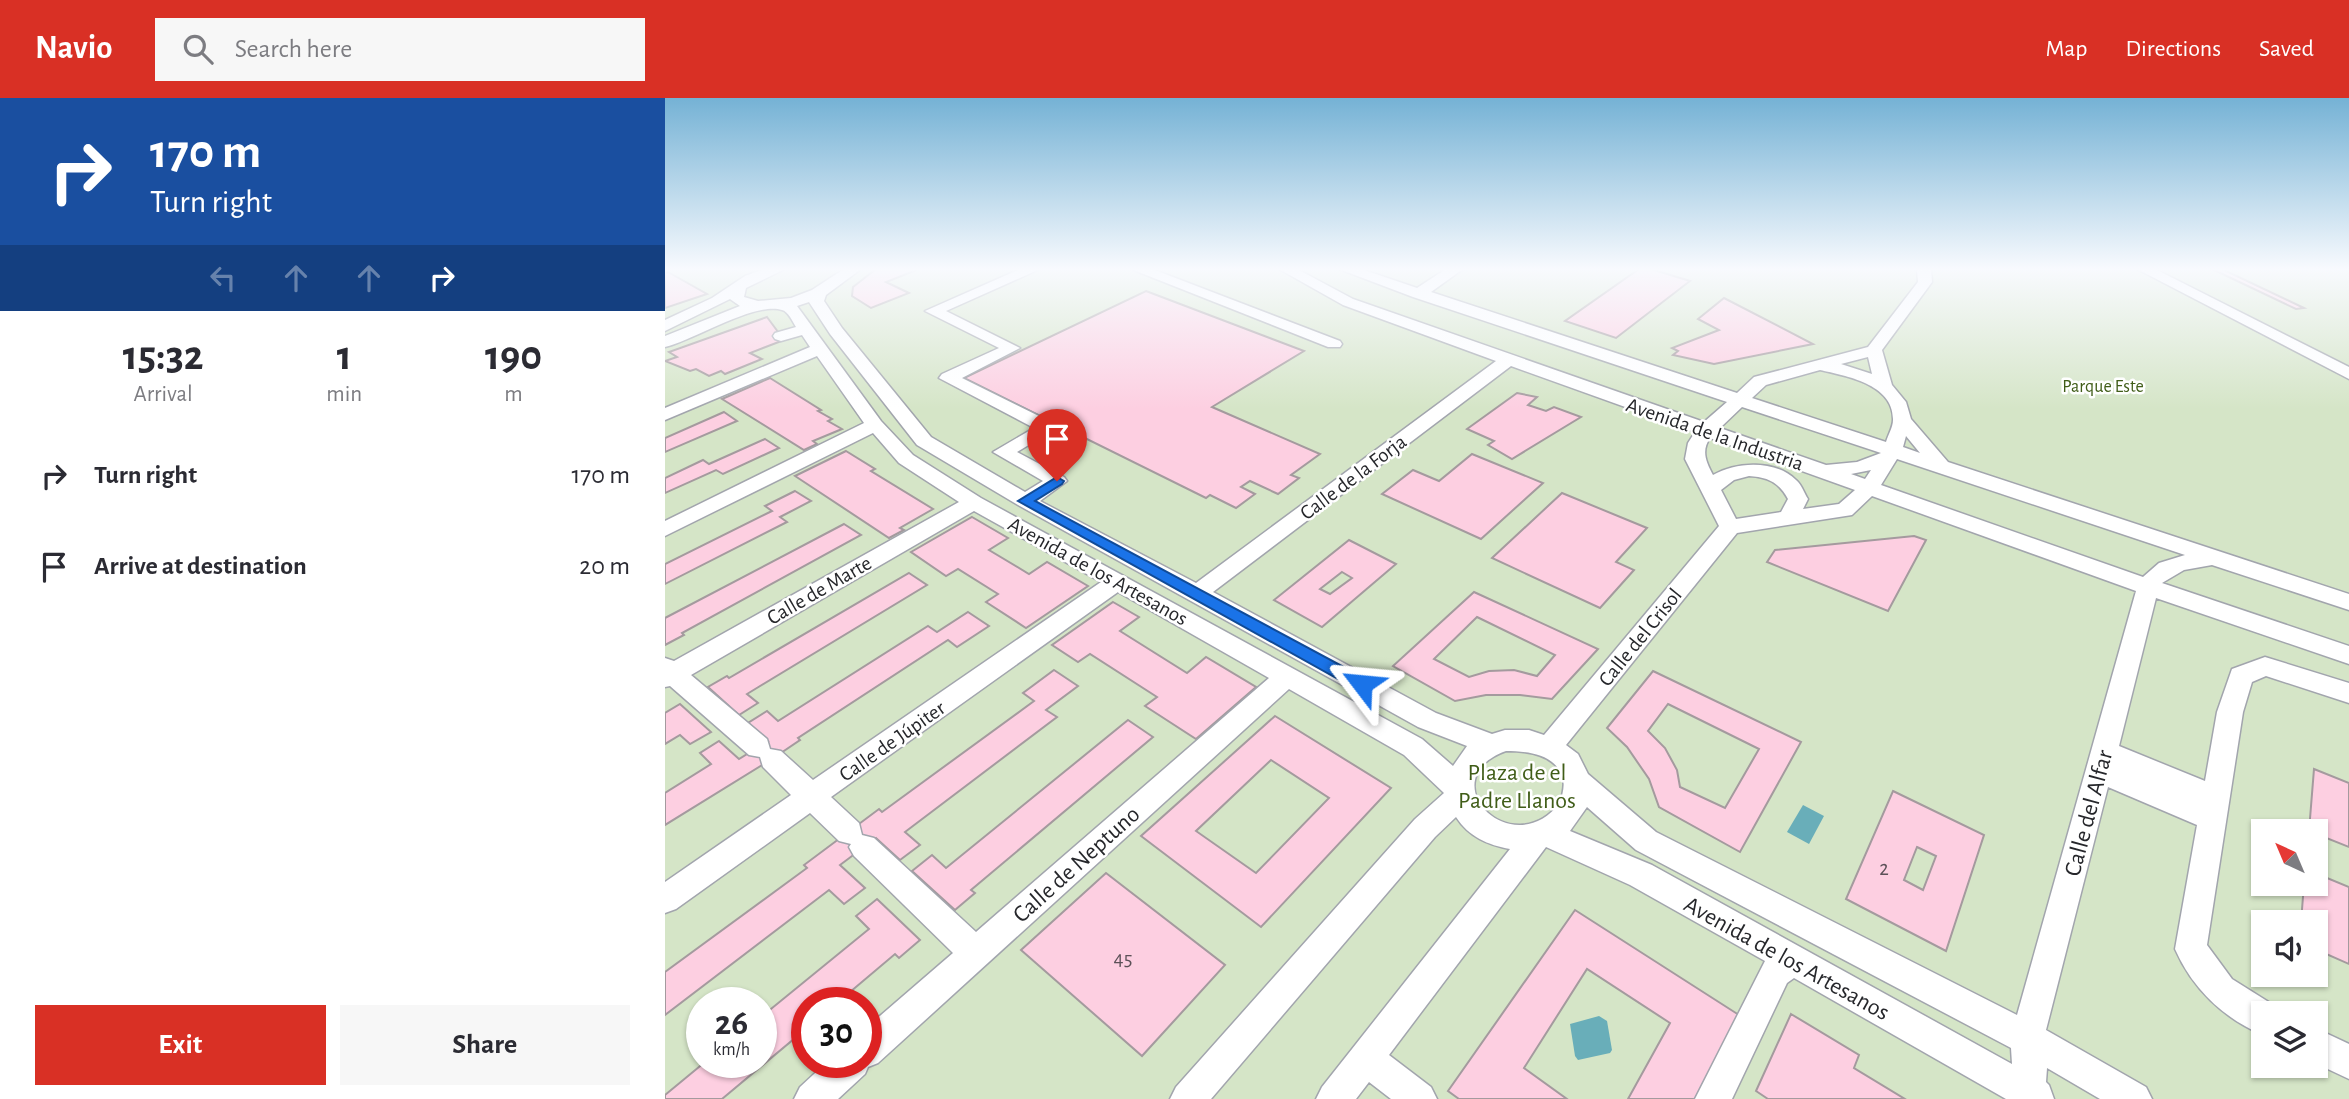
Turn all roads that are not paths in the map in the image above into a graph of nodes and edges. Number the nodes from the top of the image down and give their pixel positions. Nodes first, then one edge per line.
1 (695, 316) edge
2 (723, 316) edge
3 (796, 316) edge
4 (825, 316) edge
5 (943, 316) edge
6 (1258, 316) edge
7 (1386, 316) edge
8 (1485, 316) edge
9 (1900, 316) edge
10 (2235, 316) edge
11 (805, 329) junction
12 (667, 334) edge
13 (781, 336) dead end
14 (1334, 345) dead end
15 (819, 349) junction
16 (1874, 350) junction
17 (1508, 360) junction
18 (1819, 365) junction
19 (2349, 374) edge
20 (1760, 381) junction
21 (1702, 386) junction
22 (1884, 386) junction
23 (1733, 404) junction
24 (665, 415) edge
25 (1663, 416) junction
26 (1902, 420) junction
27 (875, 425) junction
28 (1706, 431) junction
29 (1754, 447) junction
30 (1890, 454) junction
31 (1695, 459) junction
32 (1941, 466) junction
33 (1823, 472) junction
34 (1869, 488) junction
35 (1711, 489) junction
36 (1025, 501) junction
37 (974, 502) junction
38 (1921, 507) junction
39 (1845, 510) junction
40 (1788, 517) junction
41 (1730, 527) junction
42 (665, 529) edge
43 (2214, 557) junction
44 (1117, 582) junction
45 (2148, 587) junction
46 (1198, 593) junction
47 (2349, 602) edge
48 (2349, 655) edge
49 (668, 673) edge
50 (1286, 677) junction
51 (2349, 693) edge
52 (1490, 744) junction
53 (1550, 746) junction
54 (2102, 761) junction
55 (1577, 781) junction
56 (1460, 793) junction
57 (812, 798) junction
58 (2215, 809) junction
59 (1541, 833) junction
60 (665, 899) edge
61 (976, 953) junction
62 (1791, 961) junction
63 (2251, 1010) edge
64 (882, 1037) edge
65 (2028, 1038) junction
66 (2328, 1052) edge
67 (1366, 1058) junction
68 (2349, 1062) edge
69 (835, 1078) edge
70 (2033, 1095) edge
71 (812, 1099) edge
72 (1188, 1099) edge
73 (1334, 1099) edge
74 (1419, 1099) edge
75 (1713, 1099) edge
76 (2134, 1099) edge

1 - 12 street
2 - 12 street
3 - 11 street, Avenida de los Artesanos
4 - 36 street, Avenida de los Artesanos
5 - 36 street
6 - 14 street
7 - 17 street, Avenida de la Industria
8 - 21 street, Avenida de la Industria
9 - 16 street
10 - 19 street
11 - 13 street
11 - 15 street, Avenida de los Artesanos
15 - 24 street
15 - 27 street, Avenida de los Artesanos
16 - 18 street
16 - 22 street
17 - 25 street, Avenida de la Industria
17 - 46 street, Calle de la Forja
18 - 20 street
18 - 22 street
20 - 21 street
20 - 23 street
21 - 23 street, Avenida de la Industria
22 - 26 street
23 - 28 street
23 - 29 street
23 - 30 street, Avenida de la Industria
25 - 28 street, Avenida de la Industria
25 - 31 street
26 - 30 street
26 - 32 street
27 - 37 street, Avenida de los Artesanos
27 - 42 street
28 - 29 street, Avenida de la Industria
28 - 31 street
29 - 33 street, Avenida de la Industria
30 - 32 street, Avenida de la Industria
30 - 33 street
30 - 34 street
31 - 35 street
32 - 43 street, Avenida de la Industria
33 - 34 street, Avenida de la Industria
34 - 38 street, Avenida de la Industria
34 - 39 street
35 - 40 street
35 - 41 street
36 - 46 street, Avenida de los Artesanos
37 - 44 street, Avenida de los Artesanos
37 - 49 street, Calle de Marte
38 - 39 street
38 - 45 street, Avenida de la Industria
39 - 40 street
40 - 41 street
41 - 53 street, Calle del Crisol
43 - 45 street
43 - 47 street, Avenida de la Industria
44 - 50 street, Avenida de los Artesanos
44 - 57 street, Calle de Júpiter
45 - 48 street, Avenida de la Industria
45 - 54 street, Calle del Alfar
46 - 52 street, Avenida de los Artesanos
49 - 57 street
50 - 56 street, Avenida de los Artesanos
50 - 61 street, Calle de Neptuno
51 - 58 street
52 - 53 street
52 - 56 street
53 - 55 street
54 - 58 street
54 - 65 street, Calle del Alfar
55 - 59 street
55 - 65 street, Avenida de los Artesanos
56 - 59 street
56 - 72 street
57 - 60 street, Calle de Júpiter
57 - 61 street
58 - 63 street
59 - 62 street, Avenida de los Artesanos
59 - 67 street
61 - 64 street, Calle de Neptuno
62 - 70 street, Avenida de los Artesanos
62 - 75 street
65 - 70 street, Avenida de los Artesanos
65 - 76 street, Avenida de los Artesanos
66 - 68 street
67 - 73 street
67 - 74 street
69 - 71 street

